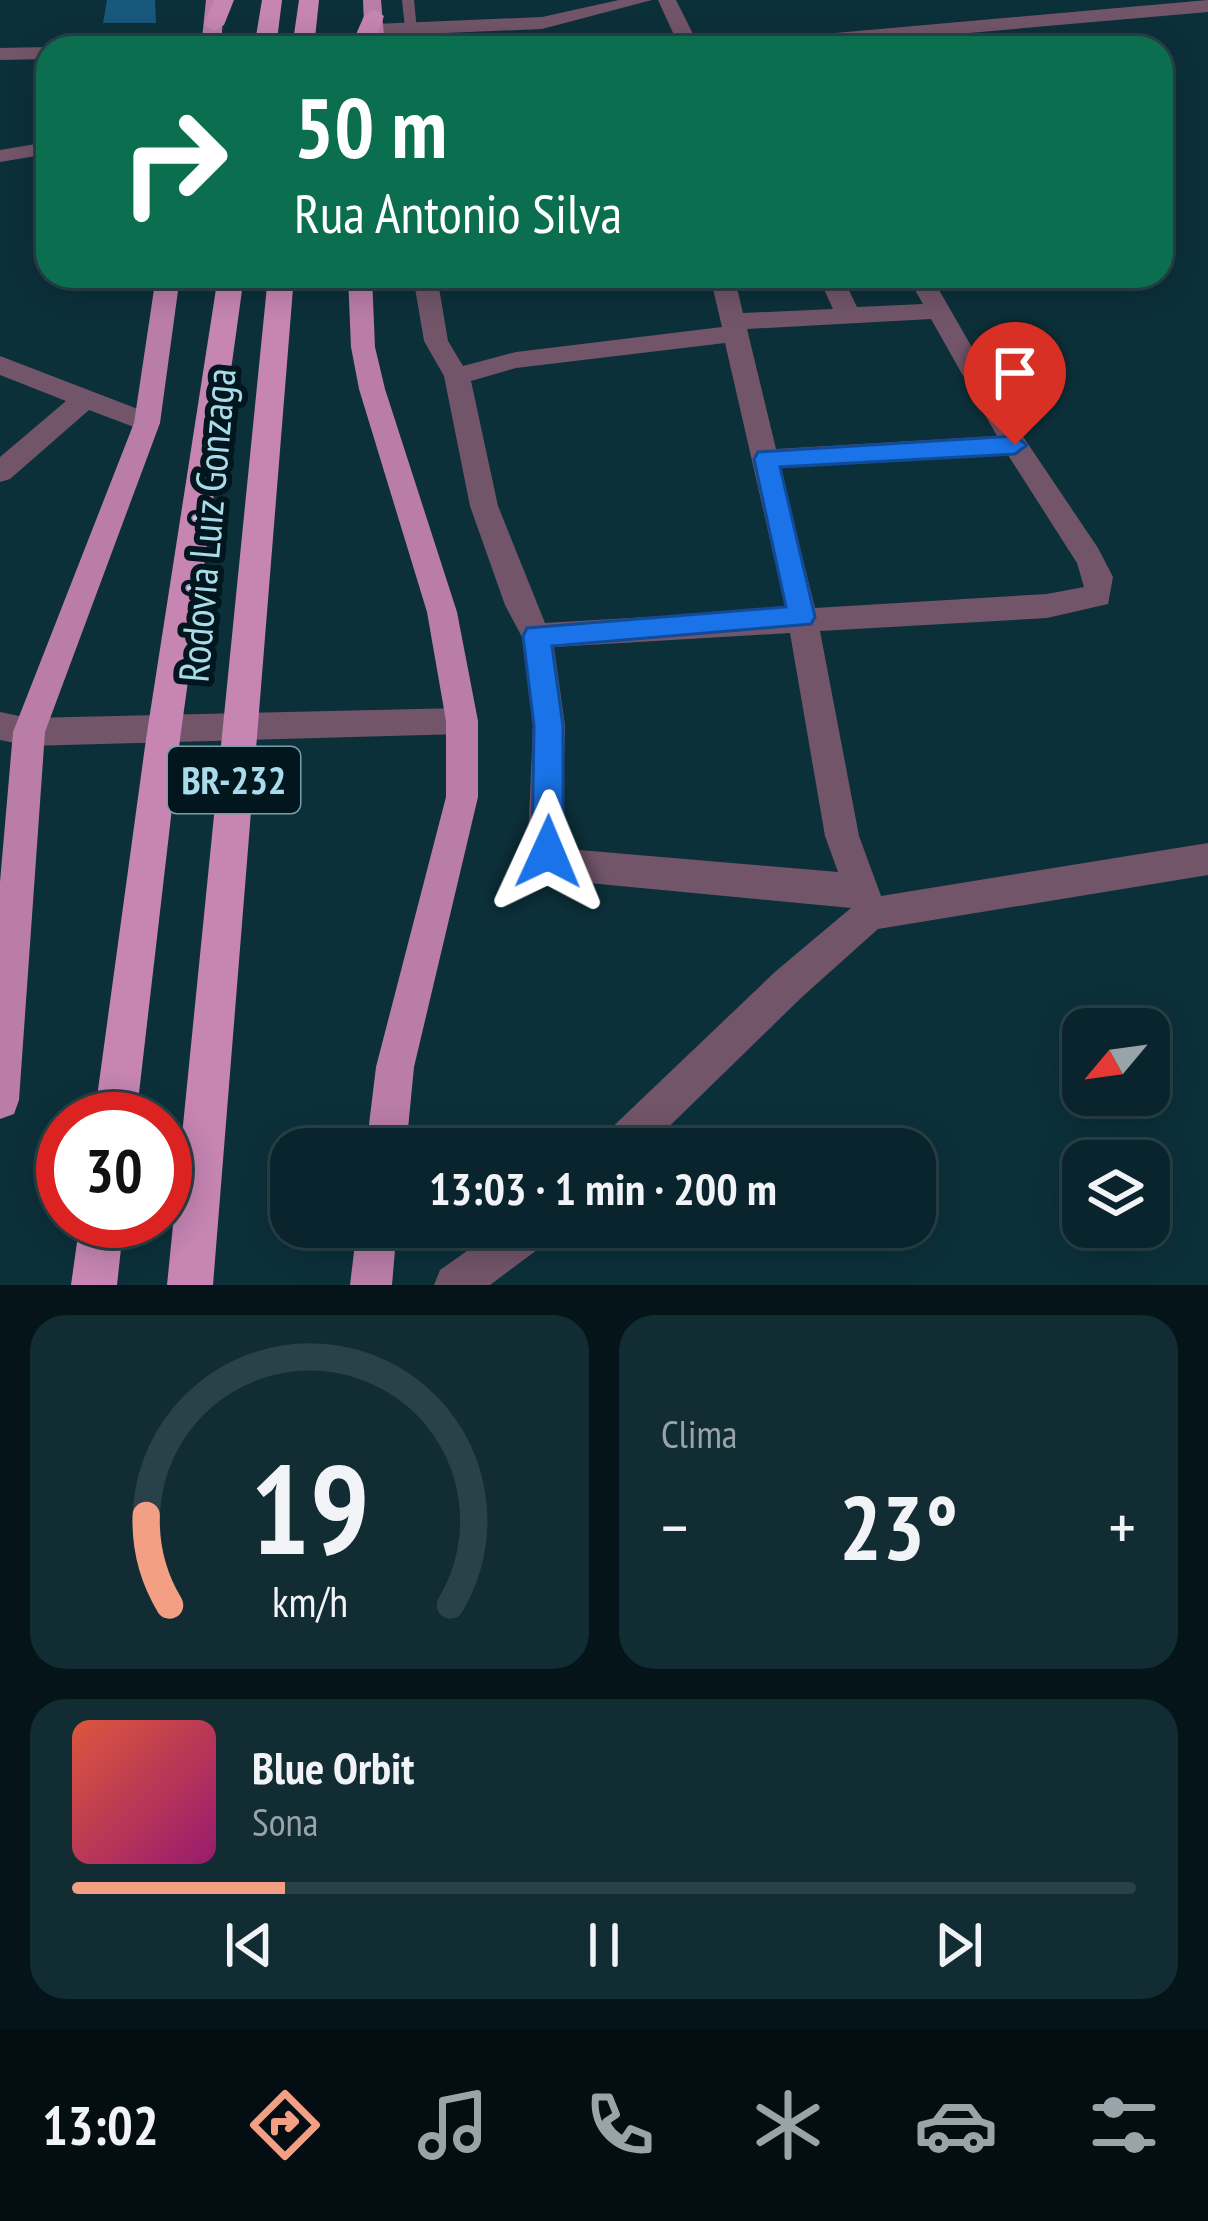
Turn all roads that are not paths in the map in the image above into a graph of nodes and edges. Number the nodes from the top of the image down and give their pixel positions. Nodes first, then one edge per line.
1 (220, 0) edge
2 (272, 0) edge
3 (309, 0) edge
4 (408, 0) edge
5 (643, 0) edge
6 (667, 0) edge
7 (1208, 6) edge
8 (371, 28) edge
9 (412, 28) junction
10 (213, 36) edge
11 (267, 36) edge
12 (304, 36) edge
13 (685, 36) edge
14 (910, 36) edge
15 (36, 53) edge
16 (0, 54) edge
17 (36, 150) edge
18 (0, 156) edge
19 (165, 288) edge
20 (230, 288) edge
21 (283, 288) edge
22 (361, 288) edge
23 (426, 288) edge
24 (725, 288) edge
25 (836, 288) edge
26 (925, 288) edge
27 (937, 310) junction
28 (848, 314) junction
29 (734, 328) junction
30 (0, 365) edge
31 (460, 386) junction
32 (87, 397) junction
33 (147, 423) junction
34 (1015, 445) junction
35 (766, 459) junction
36 (0, 472) edge
37 (802, 617) junction
38 (537, 636) junction
39 (462, 721) junction
40 (14, 729) edge
41 (1208, 860) edge
42 (866, 902) junction
43 (118, 1092) edge
44 (0, 1100) edge
45 (388, 1128) edge
46 (640, 1128) edge
47 (99, 1248) edge
48 (375, 1248) edge
49 (506, 1248) edge
50 (94, 1285) edge
51 (190, 1285) edge
52 (371, 1285) edge
53 (455, 1285) edge

1 - 10 highway
2 - 11 highway
3 - 12 highway
4 - 9 lane
5 - 9 street
6 - 13 street
7 - 14 street
8 - 9 street
15 - 16 street
17 - 18 street
19 - 33 main road
20 - 43 highway, Rodovia Luiz Gonzaga / BR-232
21 - 51 highway, Rodovia Luiz Gonzaga / BR-232
22 - 39 main road
23 - 31 street
24 - 29 street
25 - 28 street
26 - 27 street
27 - 28 street
27 - 34 street
28 - 29 street
29 - 31 street
29 - 35 street
30 - 32 street
31 - 38 street
32 - 33 street
32 - 36 street
33 - 40 main road
34 - 35 street
34 - 37 street
35 - 37 street
37 - 38 street
37 - 42 street
38 - 42 street
39 - 40 street
39 - 45 main road
40 - 44 main road
41 - 42 street
42 - 46 street
47 - 50 highway
48 - 52 main road
49 - 53 street

